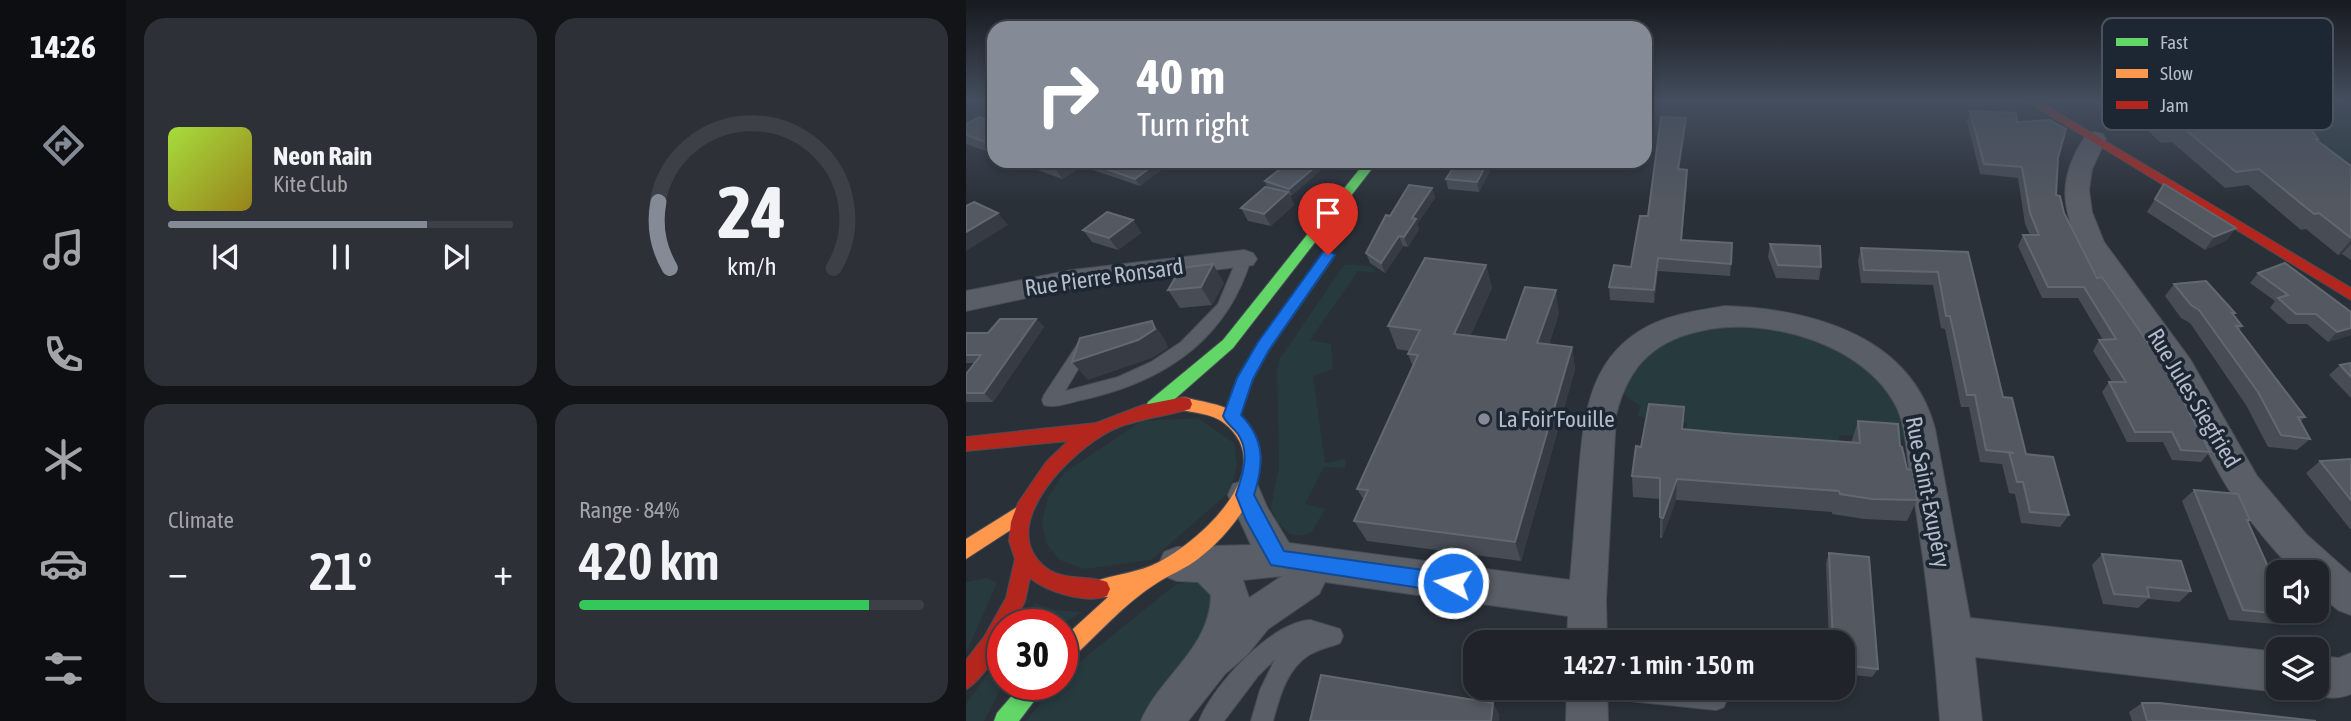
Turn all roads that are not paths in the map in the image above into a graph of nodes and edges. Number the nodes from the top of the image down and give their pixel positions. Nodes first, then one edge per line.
1 (2089, 136) edge
2 (2095, 139) junction
3 (1366, 168) edge
4 (1334, 246) dead end
5 (1244, 259) joint
6 (2351, 295) edge
7 (966, 301) edge
8 (1089, 338) edge
9 (1154, 407) junction
10 (1231, 416) junction
11 (1102, 427) junction
12 (966, 446) edge
13 (1007, 458) dead end
14 (1245, 495) junction
15 (1022, 512) junction
16 (966, 551) edge
17 (1278, 559) junction
18 (1024, 560) junction
19 (1004, 562) dead end
20 (1315, 564) junction
21 (1177, 570) junction
22 (2351, 597) edge
23 (1587, 600) junction
24 (1254, 616) junction
25 (1587, 630) edge
26 (1953, 635) junction
27 (1078, 639) edge
28 (1211, 660) junction
29 (2266, 671) edge
30 (2351, 673) edge
31 (2329, 677) edge
32 (966, 678) edge
33 (1023, 700) edge
34 (1587, 700) edge
35 (1005, 721) edge
36 (1162, 721) edge
37 (1210, 721) edge
38 (1262, 721) edge
39 (1587, 721) edge
40 (1961, 721) edge

1 - 2 main road
2 - 6 main road
2 - 22 street, Rue Jules Siegfried
3 - 9 main road
4 - 10 main road
5 - 7 street, Rue Pierre Ronsard
5 - 8 lane
9 - 10 main road
9 - 11 main road
10 - 14 main road
11 - 12 main road
11 - 15 main road
12 - 13 main road
14 - 17 street
14 - 21 main road
15 - 16 main road
15 - 18 main road
17 - 20 street
17 - 21 street
17 - 24 street
18 - 19 main road
18 - 21 main road
18 - 32 main road
20 - 23 street
20 - 24 street
21 - 27 main road
21 - 28 street
23 - 25 street, Rue Saint-Exupéry
23 - 26 street, Rue Saint-Exupéry
24 - 28 street
26 - 29 street
26 - 40 street, Rue Saint-Exupéry
28 - 36 street
30 - 31 street
33 - 35 main road
34 - 39 street
37 - 38 lane

